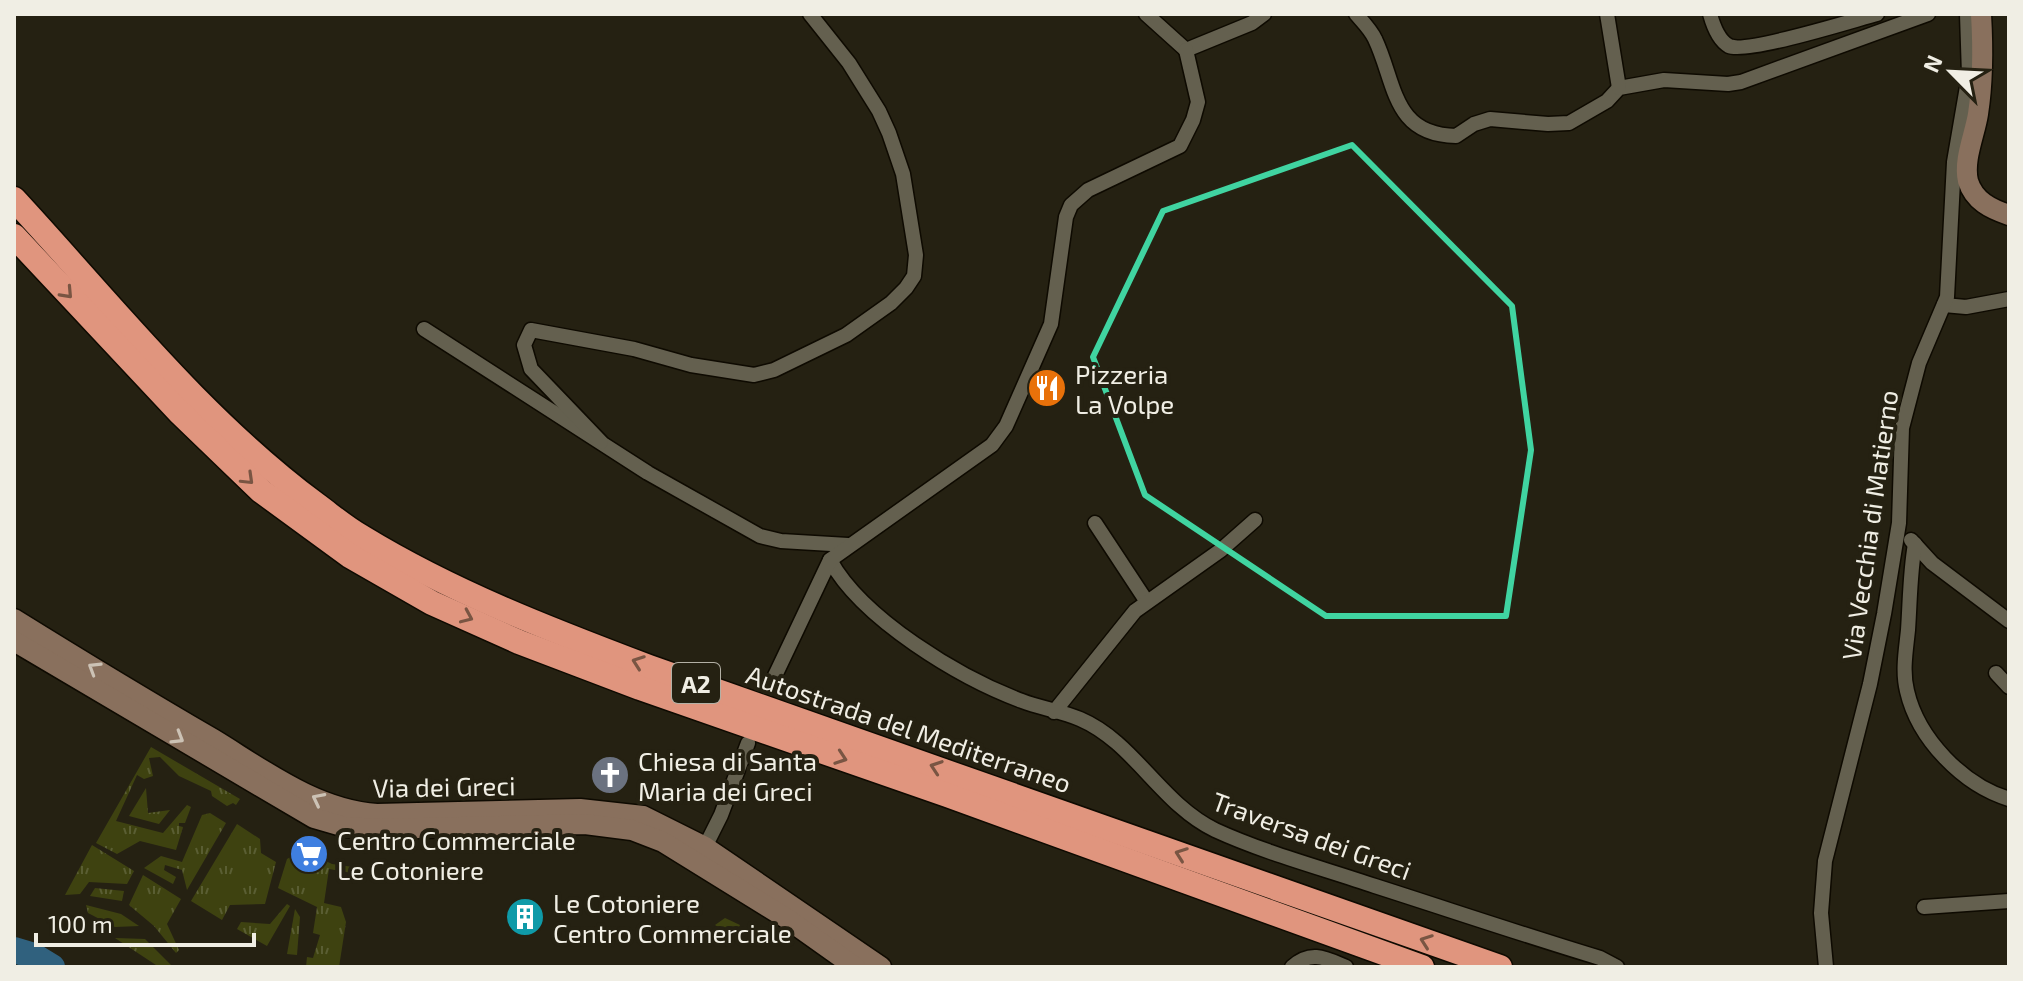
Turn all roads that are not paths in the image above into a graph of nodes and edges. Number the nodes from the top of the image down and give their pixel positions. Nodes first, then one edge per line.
1 (810, 14) edge
2 (1146, 14) edge
3 (1264, 14) edge
4 (1356, 14) edge
5 (1607, 14) edge
6 (1710, 14) edge
7 (1877, 14) edge
8 (1928, 14) edge
9 (1967, 14) edge
10 (1981, 14) edge
11 (1186, 50) junction
12 (1619, 88) junction
13 (1961, 185) junction
14 (14, 199) edge
15 (2009, 215) edge
16 (14, 236) edge
17 (2009, 299) edge
18 (1944, 305) junction
19 (424, 329) dead end
20 (601, 442) junction
21 (1255, 520) dead end
22 (1095, 523) dead end
23 (1899, 523) junction
24 (1915, 544) junction
25 (849, 545) junction
26 (830, 560) junction
27 (1147, 602) junction
28 (14, 619) edge
29 (2009, 621) edge
30 (14, 641) edge
31 (1996, 673) dead end
32 (772, 682) dead end
33 (2009, 687) edge
34 (1054, 712) junction
35 (748, 743) dead end
36 (2009, 799) edge
37 (705, 847) junction
38 (2009, 901) edge
39 (1924, 907) dead end
40 (855, 967) edge
41 (881, 967) edge
42 (1292, 967) edge
43 (1346, 967) edge
44 (1422, 967) edge
45 (1500, 967) edge
46 (1617, 967) edge
47 (1826, 967) edge

1 - 20 street
2 - 11 street
3 - 11 street
4 - 12 street
5 - 12 street
6 - 7 street
8 - 12 street
9 - 13 street, Via Vecchia di Matierno
10 - 13 main road
11 - 25 street
13 - 15 main road
13 - 18 street, Via Vecchia di Matierno
45 -> 14 highway, Autostrada del Mediterraneo / A2
16 -> 44 highway, Autostrada del Mediterraneo / A2
17 - 18 street
18 - 23 street, Via Vecchia di Matierno
19 - 20 street
20 - 25 street
21 - 27 street
22 - 27 street
23 - 24 street
23 - 47 street, Via Vecchia di Matierno
24 - 29 street
24 - 36 street
25 - 26 street
26 - 32 street
26 - 34 street, Traversa dei Greci
27 - 34 street
37 -> 28 main road, Via dei Greci
30 -> 40 main road, Via dei Greci
31 - 33 street
34 - 46 street, Traversa dei Greci
35 - 37 street
37 - 41 main road, Via dei Greci
38 - 39 street
42 - 43 street

